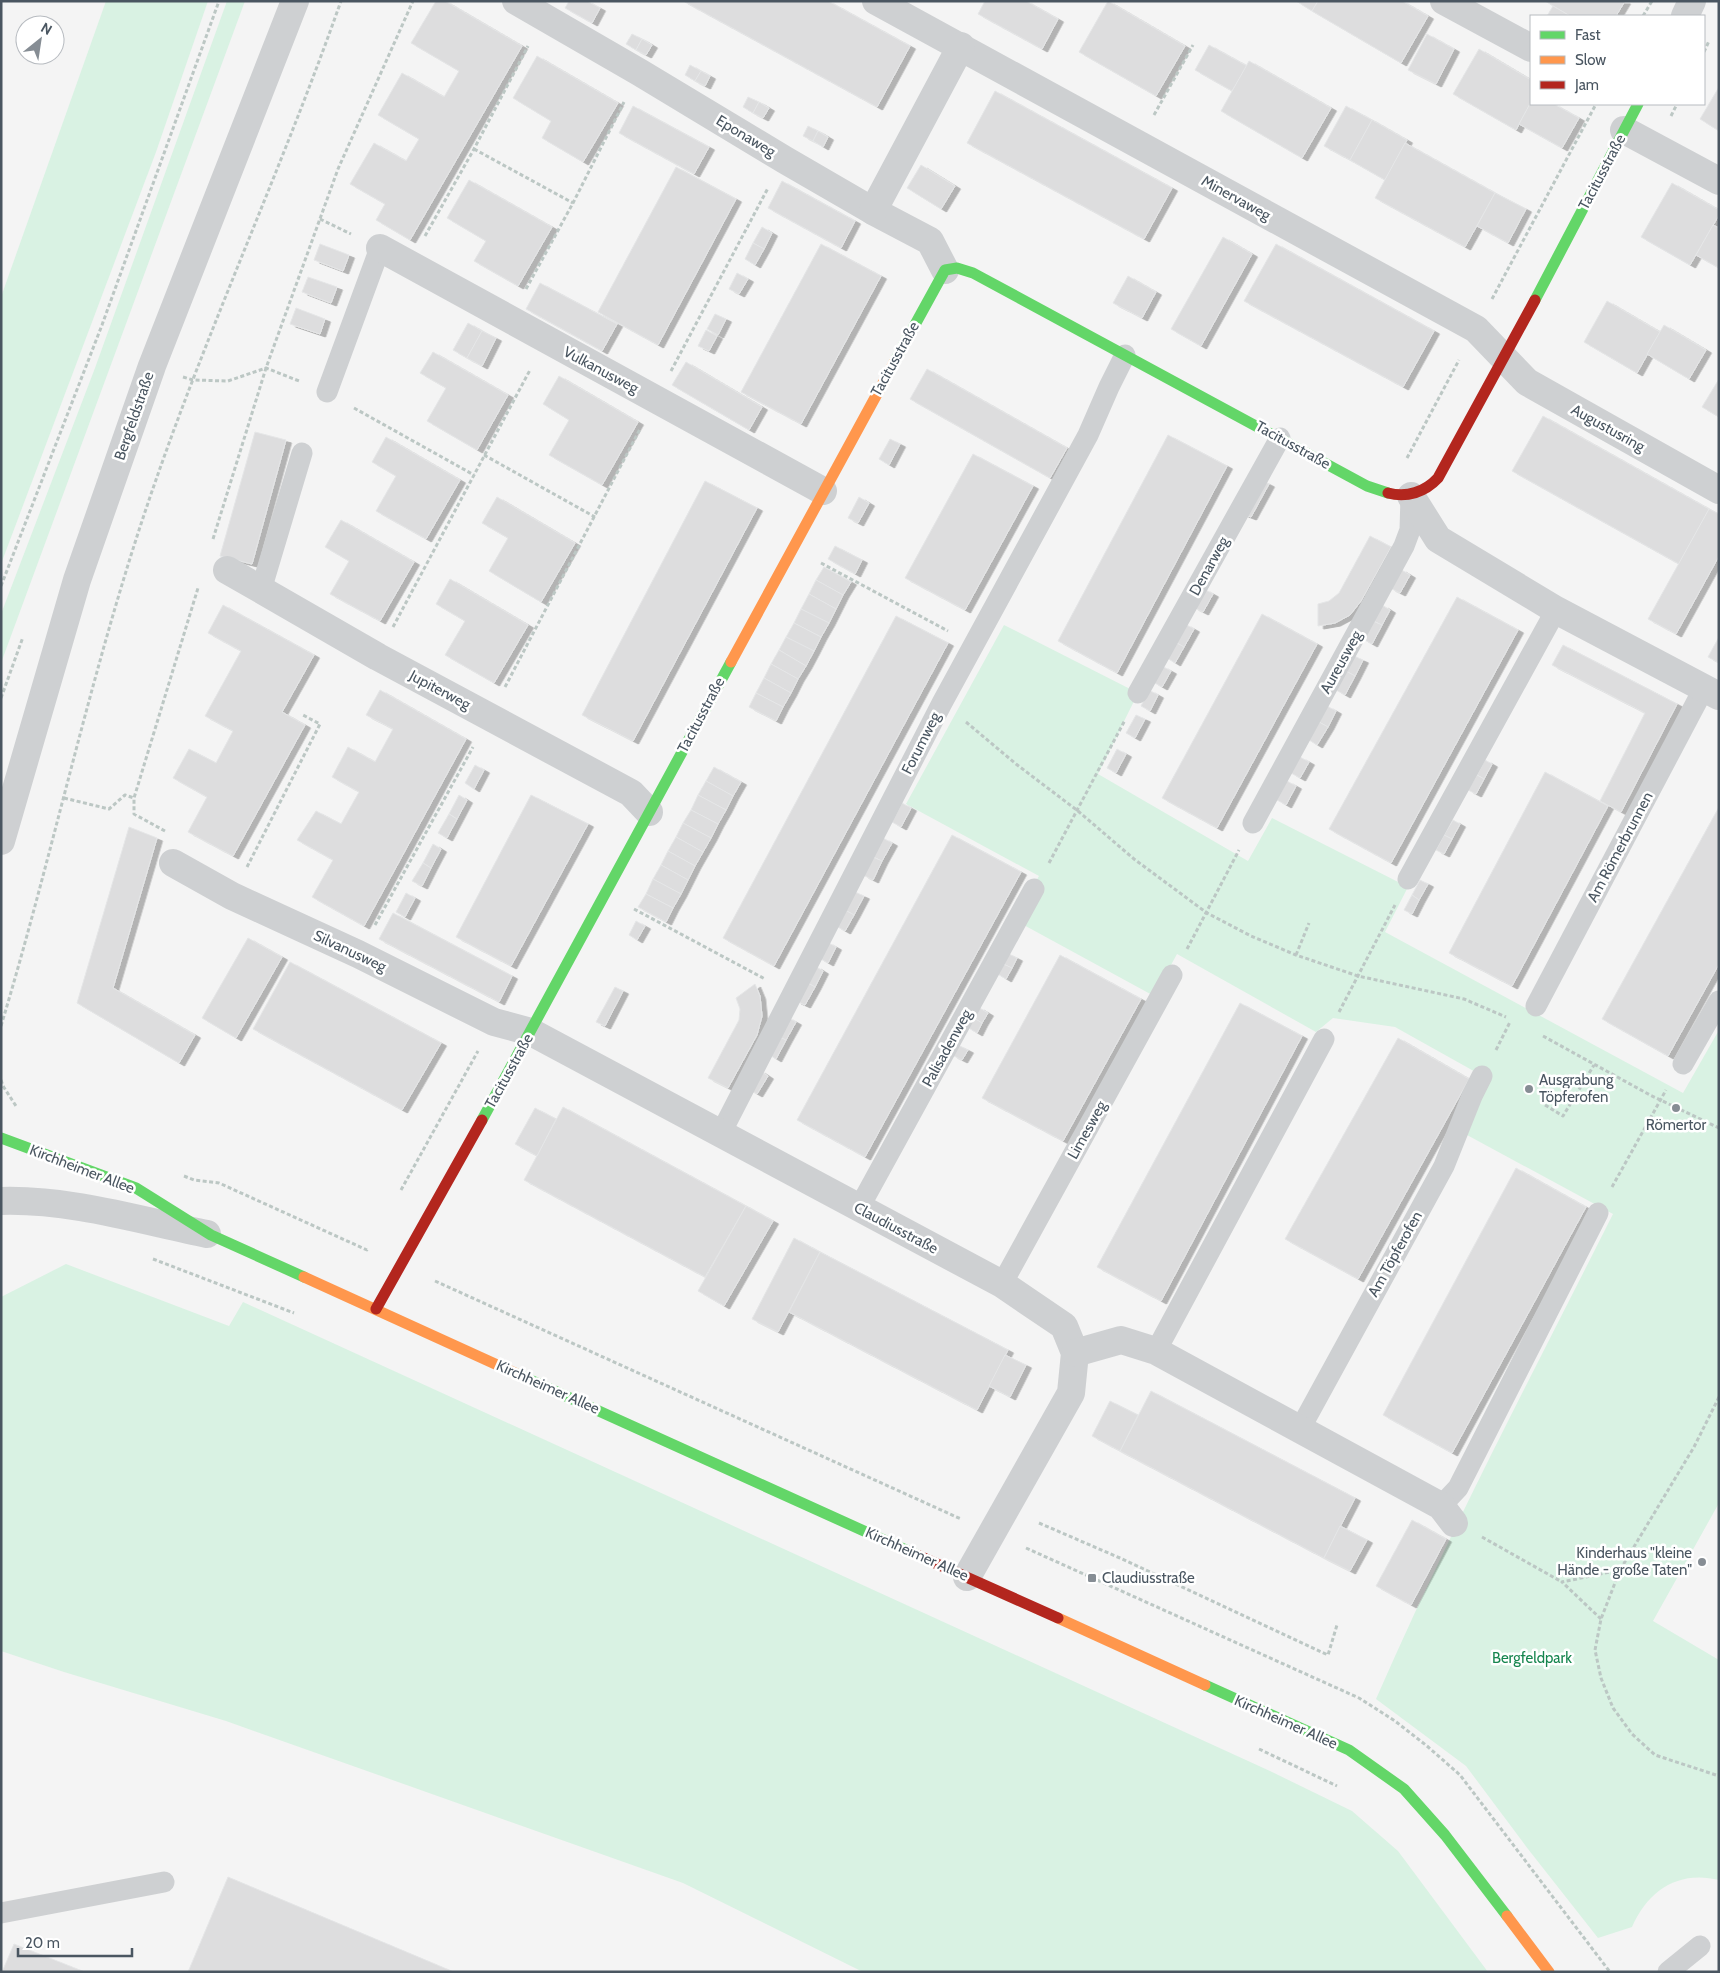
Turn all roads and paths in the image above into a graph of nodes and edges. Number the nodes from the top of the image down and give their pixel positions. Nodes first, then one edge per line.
1 (218, 1) edge
2 (295, 1) edge
3 (341, 1) edge
4 (413, 1) edge
5 (876, 1) edge
6 (1444, 1) edge
7 (1652, 1) edge
8 (1692, 1) edge
9 (534, 8) edge
10 (1645, 15) edge
11 (1685, 15) edge
12 (1193, 45) dead end
13 (961, 46) junction
14 (1530, 47) edge
15 (640, 72) junction
16 (1632, 111) edge
17 (1139, 144) junction
18 (474, 149) junction
19 (785, 160) junction
20 (1719, 181) edge
21 (573, 203) junction
22 (873, 211) junction
23 (380, 248) joint
24 (410, 265) junction
25 (945, 270) junction
26 (508, 320) junction
27 (546, 340) junction
28 (1125, 355) junction
29 (1504, 357) junction
30 (152, 366) junction
31 (266, 368) junction
32 (193, 380) junction
33 (327, 392) joint
34 (656, 400) junction
35 (1280, 438) junction
36 (302, 453) dead end
37 (484, 456) junction
38 (474, 475) junction
39 (1719, 490) edge
40 (822, 491) junction
41 (1411, 496) junction
42 (595, 517) junction
43 (792, 547) junction
44 (210, 548) dead end
45 (227, 570) dead end
46 (199, 585) dead end
47 (1, 586) edge
48 (261, 590) junction
49 (1556, 610) junction
50 (974, 645) junction
51 (378, 657) junction
52 (1711, 692) edge
53 (503, 693) dead end
54 (1138, 694) joint
55 (942, 703) junction
56 (301, 714) dead end
57 (475, 744) dead end
58 (64, 798) junction
59 (134, 798) junction
60 (1078, 811) junction
61 (649, 812) junction
62 (1253, 823) joint
63 (1, 841) edge
64 (173, 864) joint
65 (1408, 879) joint
66 (1034, 889) joint
67 (232, 896) junction
68 (634, 909) dead end
69 (1207, 912) junction
70 (1309, 923) dead end
71 (358, 954) junction
72 (1296, 955) junction
73 (1172, 976) joint
74 (1358, 976) junction
75 (792, 994) junction
76 (1719, 1001) edge
77 (1536, 1006) dead end
78 (1512, 1019) dead end
79 (494, 1022) junction
80 (1, 1026) edge
81 (531, 1032) junction
82 (1535, 1032) dead end
83 (1324, 1039) joint
84 (1683, 1064) joint
85 (1594, 1065) junction
86 (1482, 1076) dead end
87 (1659, 1100) junction
88 (1545, 1106) dead end
89 (1719, 1128) edge
90 (721, 1133) junction
91 (1, 1138) edge
92 (176, 1173) dead end
93 (401, 1190) dead end
94 (1, 1201) edge
95 (859, 1208) junction
96 (1598, 1213) joint
97 (211, 1235) junction
98 (372, 1242) dead end
99 (145, 1256) dead end
100 (435, 1281) dead end
101 (1002, 1284) junction
102 (376, 1309) junction
103 (299, 1314) dead end
104 (1156, 1351) junction
105 (1074, 1352) junction
106 (1719, 1397) edge
107 (1300, 1429) junction
108 (1447, 1514) junction
109 (961, 1518) dead end
110 (1039, 1524) dead end
111 (1620, 1570) junction
112 (967, 1577) junction
113 (1562, 1582) junction
114 (1600, 1619) junction
115 (1337, 1625) dead end
116 (1251, 1745) dead end
117 (1719, 1776) edge
118 (1339, 1787) dead end
119 (164, 1882) dead end
120 (1, 1913) edge
121 (1700, 1946) dead end
122 (1549, 1972) edge
123 (1668, 1972) edge

1 - 47 path
2 - 30 street, Bergfeldstraße
3 - 32 path
4 - 31 path
5 - 13 street, Minervaweg
6 - 14 street
7 - 10 path
8 - 11 street
9 - 15 street, Eponaweg
9 - 18 path
12 - 17 path
13 - 17 street, Minervaweg
13 - 22 street
15 - 19 street, Eponaweg
15 - 21 path
16 - 20 street
16 - 29 street, Tacitusstraße
17 - 29 street, Minervaweg
18 - 21 path
18 - 24 path
19 - 22 street, Eponaweg
19 - 34 path
21 - 26 path
22 - 25 street, Eponaweg
23 - 24 street, Vulkanusweg
23 - 33 lane
24 - 26 street, Vulkanusweg
25 - 28 street, Tacitusstraße
25 - 40 street, Tacitusstraße
26 - 27 street, Vulkanusweg
27 - 34 street, Vulkanusweg
27 - 37 path
28 - 35 street, Tacitusstraße
28 - 50 lane, Forumweg
29 - 39 street, Augustusring
29 - 41 street, Tacitusstraße
30 - 32 path
30 - 63 street, Bergfeldstraße
31 - 32 path
31 - 44 path
32 - 58 path
33 - 38 path
34 - 40 street, Vulkanusweg
34 - 42 path
35 - 41 street, Tacitusstraße
35 - 54 lane, Denarweg
36 - 48 lane
37 - 38 path
37 - 42 path
38 - 51 path
40 - 43 street, Tacitusstraße
41 - 49 street, Am Römerbrunnen
41 - 62 lane, Aureusweg
42 - 53 path
43 - 50 path
43 - 61 street, Tacitusstraße
45 - 48 street, Jupiterweg
46 - 59 path
48 - 51 street, Jupiterweg
49 - 52 street, Am Römerbrunnen
49 - 65 lane
50 - 55 lane, Forumweg
51 - 61 street, Jupiterweg
52 - 77 lane, Am Römerbrunnen
54 - 60 path
55 - 60 path
55 - 75 lane, Forumweg
56 - 67 path
57 - 71 path
58 - 59 path
58 - 80 path
59 - 64 path
60 - 66 path
60 - 69 path
61 - 81 street, Tacitusstraße
62 - 69 path
64 - 67 street, Silvanusweg
65 - 74 path
66 - 95 lane, Palisadenweg
67 - 71 street, Silvanusweg
68 - 75 path
69 - 72 path
69 - 73 path
70 - 72 path
71 - 79 street, Silvanusweg
72 - 74 path
73 - 101 lane, Limesweg
74 - 78 path
74 - 83 path
75 - 90 lane, Forumweg
76 - 84 lane
79 - 81 street, Silvanusweg
79 - 93 path
81 - 90 street, Claudiusstraße
81 - 102 street, Tacitusstraße
82 - 85 path
83 - 104 lane
84 - 87 path
85 - 87 path
85 - 88 path
86 - 107 lane, Am Töpferofen
87 - 89 path
87 - 96 path
90 - 95 street, Claudiusstraße
91 - 97 street, Kirchheimer Allee
92 - 98 path
94 - 97 street, Kirchheimer Allee
95 - 101 street, Claudiusstraße
96 - 108 lane
97 - 102 street, Kirchheimer Allee
99 - 103 path
100 - 109 path
101 - 105 street, Claudiusstraße
102 - 112 street, Kirchheimer Allee
104 - 105 street
104 - 107 street
105 - 112 street, Claudiusstraße
106 - 111 path
107 - 108 street
108 - 113 path
110 - 115 path
111 - 113 path
111 - 114 path
112 - 122 street, Kirchheimer Allee
113 - 114 path
114 - 117 path
116 - 118 path
119 - 120 lane
121 - 123 lane

